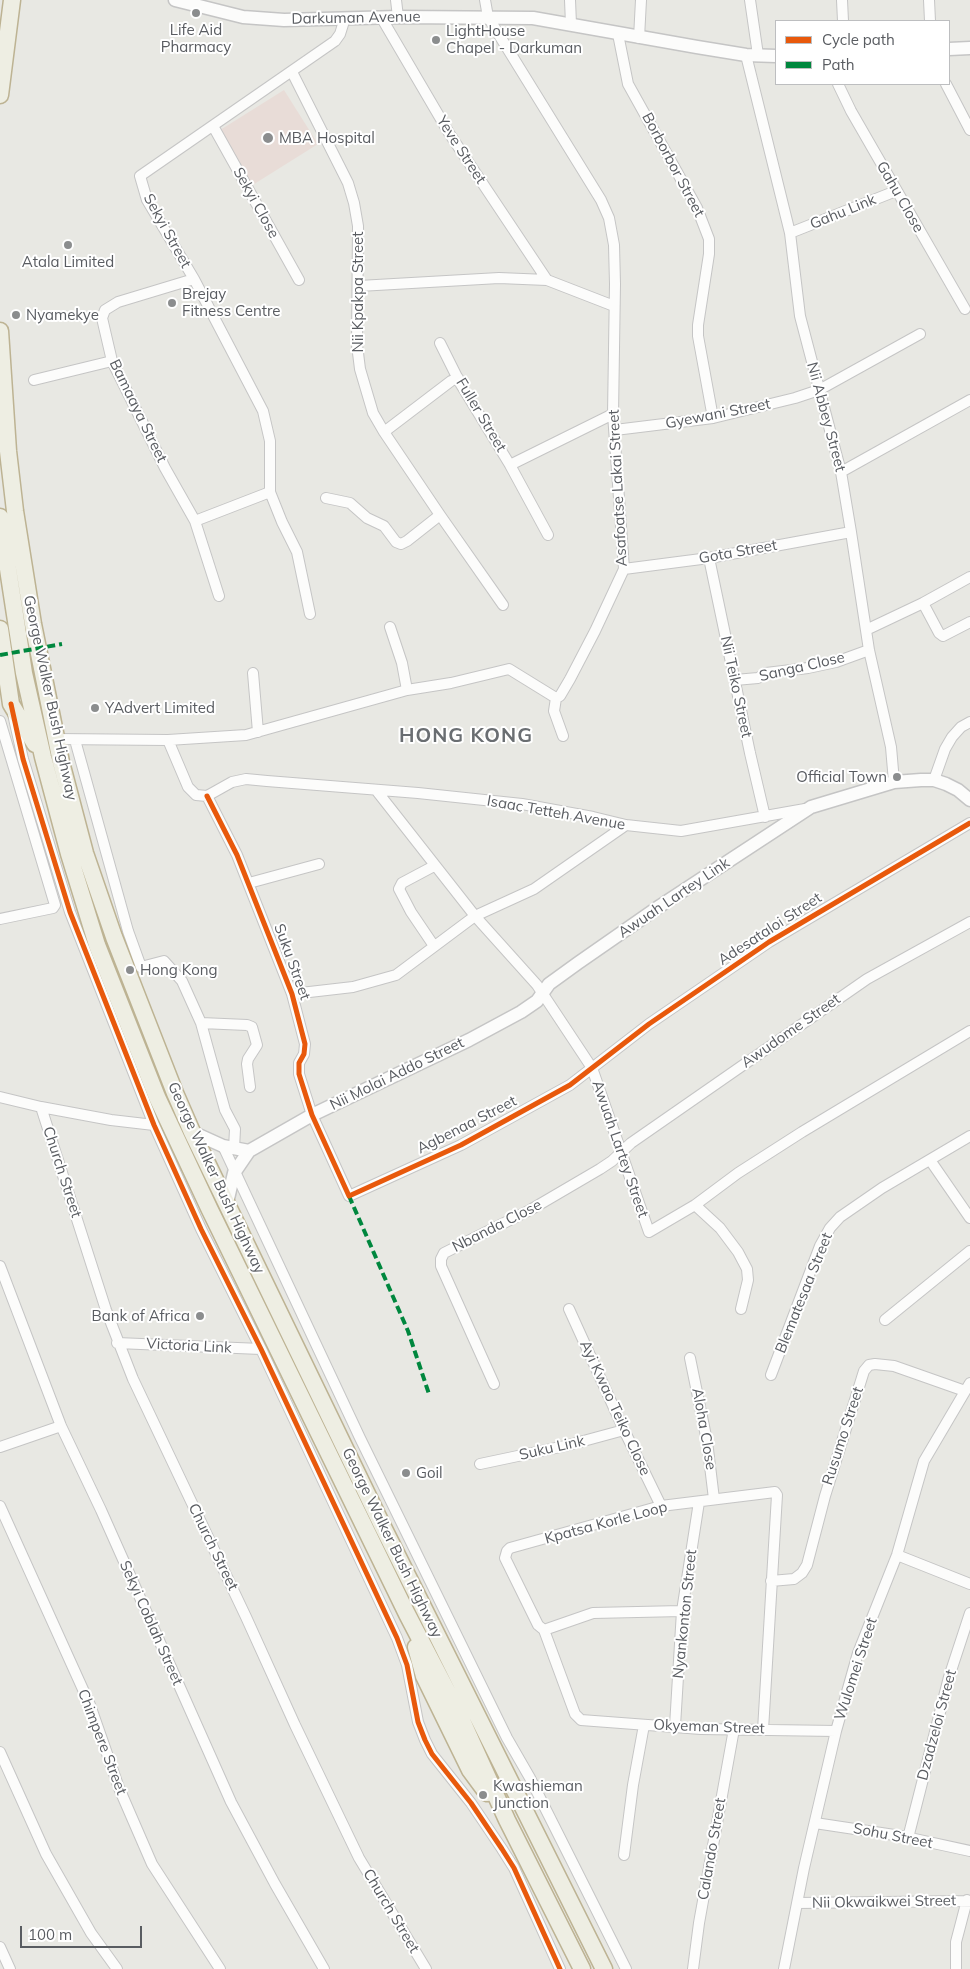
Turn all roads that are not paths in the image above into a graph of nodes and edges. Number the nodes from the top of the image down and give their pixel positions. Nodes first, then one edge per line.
1 (178, 0) edge
2 (396, 0) edge
3 (485, 0) edge
4 (570, 0) edge
5 (641, 0) edge
6 (750, 0) edge
7 (842, 0) edge
8 (929, 0) edge
9 (13, 2) edge
10 (398, 16) junction
11 (381, 17) junction
12 (488, 17) junction
13 (345, 18) junction
14 (843, 20) edge
15 (930, 20) edge
16 (571, 24) junction
17 (618, 34) junction
18 (639, 38) junction
19 (970, 48) edge
20 (950, 49) edge
21 (752, 55) junction
22 (775, 56) edge
23 (292, 72) junction
24 (838, 85) edge
25 (947, 85) edge
26 (0, 88) edge
27 (0, 95) edge
28 (213, 126) junction
29 (970, 130) edge
30 (896, 191) junction
31 (790, 233) junction
32 (194, 279) junction
33 (299, 280) dead end
34 (547, 280) junction
35 (358, 286) junction
36 (614, 306) junction
37 (965, 309) dead end
38 (0, 331) edge
39 (920, 334) dead end
40 (440, 343) dead end
41 (112, 361) junction
42 (456, 379) junction
43 (34, 380) dead end
44 (819, 390) junction
45 (970, 400) edge
46 (613, 414) junction
47 (714, 418) junction
48 (615, 430) junction
49 (384, 432) junction
50 (510, 465) junction
51 (841, 472) junction
52 (270, 492) junction
53 (326, 498) dead end
54 (440, 515) junction
55 (0, 517) edge
56 (195, 521) junction
57 (852, 532) junction
58 (548, 535) dead end
59 (709, 558) junction
60 (624, 569) junction
61 (970, 577) edge
62 (219, 596) dead end
63 (923, 603) junction
64 (504, 605) dead end
65 (310, 614) dead end
66 (970, 622) edge
67 (390, 627) dead end
68 (0, 629) edge
69 (866, 630) junction
70 (869, 650) junction
71 (253, 673) dead end
72 (735, 680) junction
73 (407, 690) junction
74 (556, 698) junction
75 (7, 701) edge
76 (0, 721) edge
77 (970, 722) edge
78 (258, 732) junction
79 (563, 736) dead end
80 (55, 739) junction
81 (75, 740) junction
82 (168, 740) junction
83 (43, 757) junction
84 (934, 780) junction
85 (894, 782) junction
86 (376, 790) junction
87 (207, 796) junction
88 (970, 800) edge
89 (811, 807) junction
90 (766, 817) junction
91 (970, 823) edge
92 (626, 825) junction
93 (319, 864) dead end
94 (434, 866) junction
95 (249, 883) junction
96 (475, 916) junction
97 (0, 919) edge
98 (970, 922) edge
99 (434, 946) junction
100 (292, 994) junction
101 (543, 994) junction
102 (201, 1023) junction
103 (970, 1031) edge
104 (592, 1068) junction
105 (250, 1086) dead end
106 (0, 1097) edge
107 (41, 1107) junction
108 (312, 1116) junction
109 (154, 1125) junction
110 (192, 1132) junction
111 (970, 1136) edge
112 (228, 1148) junction
113 (249, 1151) junction
114 (621, 1153) junction
115 (930, 1160) junction
116 (234, 1173) junction
117 (349, 1196) joint
118 (227, 1203) junction
119 (695, 1205) junction
120 (970, 1218) edge
121 (970, 1251) edge
122 (0, 1266) edge
123 (742, 1309) dead end
124 (569, 1310) dead end
125 (885, 1320) dead end
126 (117, 1342) junction
127 (261, 1349) junction
128 (690, 1358) dead end
129 (771, 1375) dead end
130 (494, 1384) dead end
131 (968, 1387) edge
132 (61, 1426) junction
133 (624, 1430) junction
134 (0, 1447) edge
135 (480, 1464) dead end
136 (714, 1499) junction
137 (698, 1502) junction
138 (0, 1506) edge
139 (661, 1506) junction
140 (897, 1555) junction
141 (771, 1581) junction
142 (970, 1584) edge
143 (682, 1611) junction
144 (970, 1613) edge
145 (544, 1630) junction
146 (581, 1720) joint
147 (644, 1725) junction
148 (675, 1726) junction
149 (734, 1729) junction
150 (762, 1730) junction
151 (836, 1731) junction
152 (0, 1752) edge
153 (815, 1822) junction
154 (908, 1838) junction
155 (970, 1851) edge
156 (624, 1855) dead end
157 (969, 1900) edge
158 (797, 1903) junction
159 (0, 1947) edge
160 (10, 1969) edge
161 (117, 1969) edge
162 (220, 1969) edge
163 (324, 1969) edge
164 (426, 1969) edge
165 (560, 1969) edge
166 (582, 1969) edge
167 (604, 1969) edge
168 (626, 1969) edge
169 (693, 1969) edge
170 (784, 1969) edge
171 (956, 1969) edge

1 - 13 street, Darkuman Avenue
2 - 10 street
3 - 12 street
4 - 16 street
5 - 18 street
6 - 21 street, Nii Abbey Street
7 - 14 street
8 - 15 street
9 - 26 highway
10 - 11 street, Darkuman Avenue
10 - 12 street, Darkuman Avenue
11 - 13 street, Darkuman Avenue
11 - 34 street, Yeve Street
12 - 16 street, Darkuman Avenue
12 - 36 street, Asafoatse Lakai Street
13 - 23 street, Sekyi Street
16 - 17 street, Darkuman Avenue
17 - 18 street, Darkuman Avenue
17 - 47 street, Borborbor Street
18 - 21 street, Darkuman Avenue
19 - 20 street
21 - 22 street, Darkuman Avenue
21 - 31 street, Nii Abbey Street
23 - 28 street, Sekyi Street
23 - 35 street, Nii Kpakpa Street
24 - 30 street, Gahu Close
25 - 29 street
26 - 27 highway
28 - 32 street, Sekyi Street
28 - 33 street, Sekyi Close
30 - 31 street, Gahu Link
30 - 37 street, Gahu Close
31 - 44 street, Nii Abbey Street
32 - 41 street, Bamaaya Street
32 - 52 street, Sekyi Street
34 - 35 street
34 - 36 street
35 - 49 street, Nii Kpakpa Street
36 - 46 street, Asafoatse Lakai Street
38 - 80 highway, George Walker Bush Highway
39 - 44 street, Gyewani Street
40 - 42 street, Fuller Street
41 - 43 street
41 - 56 street, Bamaaya Street
42 - 49 street
42 - 50 street, Fuller Street
44 - 47 street, Gyewani Street
44 - 51 street, Nii Abbey Street
45 - 51 street
46 - 48 street, Asafoatse Lakai Street
46 - 50 street, Fuller Street
47 - 48 street, Gyewani Street
48 - 60 street, Asafoatse Lakai Street
49 - 54 street, Nii Kpakpa Street
50 - 58 street
51 - 57 street, Nii Abbey Street
52 - 56 street
52 - 65 street, Sekyi Street
53 - 54 street
54 - 64 street, Nii Kpakpa Street
55 - 83 highway, George Walker Bush Highway
56 - 62 street, Bamaaya Street
57 - 59 street, Gota Street
57 - 69 street, Nii Abbey Street
59 - 60 street, Gota Street
59 - 72 street, Nii Teiko Street
60 - 74 street, Asafoatse Lakai Street
61 - 63 street
63 - 66 street
63 - 69 street
67 - 73 street
68 - 75 highway
69 - 70 street, Nii Abbey Street
70 - 72 street, Sanga Close
70 - 85 street, Nii Abbey Street
71 - 78 street
72 - 90 street, Nii Teiko Street
73 - 74 street
73 - 78 street
74 - 79 street
75 - 83 highway
75 - 109 street
76 - 97 street
77 - 84 street
78 - 82 street
80 - 81 street
80 - 110 highway, George Walker Bush Highway
81 - 82 street
81 - 102 street
82 - 87 street
83 - 166 highway, George Walker Bush Highway
84 - 85 street, Isaac Tetteh Avenue
84 - 88 street, Isaac Tetteh Avenue
85 - 89 street, Isaac Tetteh Avenue
86 - 87 street, Isaac Tetteh Avenue
86 - 92 street, Isaac Tetteh Avenue
86 - 94 street, Awuah Lartey Street
87 - 95 street, Suku Street
89 - 90 street, Isaac Tetteh Avenue
89 - 101 street, Awuah Lartey Link
90 - 92 street, Isaac Tetteh Avenue
91 - 104 street, Adesataloi Street
92 - 96 street
93 - 95 street
94 - 96 street, Awuah Lartey Street
94 - 99 street
95 - 100 street, Suku Street
96 - 99 street
96 - 101 street, Awuah Lartey Street
98 - 114 street, Awudome Street
99 - 100 street
100 - 108 street, Suku Street
101 - 104 street, Awuah Lartey Street
101 - 108 street, Nii Molai Addo Street
102 - 105 street
102 - 112 street
103 - 119 street, Awuah Lartey Street
104 - 114 street, Awuah Lartey Street
104 - 117 street, Agbenaa Street
106 - 107 street
107 - 109 street
107 - 126 street, Church Street
108 - 113 street, Nii Molai Addo Street
108 - 117 street, Suku Street
109 - 127 street
110 - 112 street
110 - 118 highway, George Walker Bush Highway
111 - 115 street, Blematesaa Street
112 - 113 street
112 - 116 street
113 - 116 street, Nii Molai Addo Street
114 - 119 street, Awuah Lartey Street
114 - 130 street, Nbanda Close
115 - 120 street
115 - 129 street, Blematesaa Street
116 - 118 street, Nii Molai Addo Street
116 - 168 street
118 - 167 highway, George Walker Bush Highway
119 - 123 street
121 - 125 street
122 - 132 street, Sekyi Coblah Street
124 - 133 street, Ayi Kwao Teiko Close
126 - 127 street, Victoria Link
126 - 164 street, Church Street
127 - 165 street
128 - 136 street, Aloha Close
131 - 140 street, Wulomei Street
131 - 141 street, Rusumo Street
132 - 134 street
132 - 163 street, Sekyi Coblah Street
133 - 135 street, Suku Link
133 - 139 street, Ayi Kwao Teiko Close
136 - 137 street, Kpatsa Korle Loop
136 - 141 street, Kpatsa Korle Loop
137 - 139 street, Kpatsa Korle Loop
137 - 143 street, Nyankonton Street
138 - 162 street, Chimpere Street
139 - 145 street, Kpatsa Korle Loop
140 - 142 street
140 - 151 street, Wulomei Street
141 - 150 street, Kpatsa Korle Loop
143 - 145 street
143 - 148 street, Nyankonton Street
144 - 154 street, Dzadzeloi Street
145 - 146 street, Kpatsa Korle Loop
146 - 147 street, Okyeman Street
147 - 148 street, Okyeman Street
147 - 156 street
148 - 149 street, Okyeman Street
149 - 150 street, Okyeman Street
149 - 169 street, Calando Street
150 - 151 street, Okyeman Street
151 - 153 street, Wulomei Street
152 - 161 street
153 - 154 street, Sohu Street
153 - 158 street, Wulomei Street
154 - 155 street, Sohu Street
157 - 158 street, Nii Okwaikwei Street
157 - 171 street
158 - 170 street, Wulomei Street
159 - 160 street

